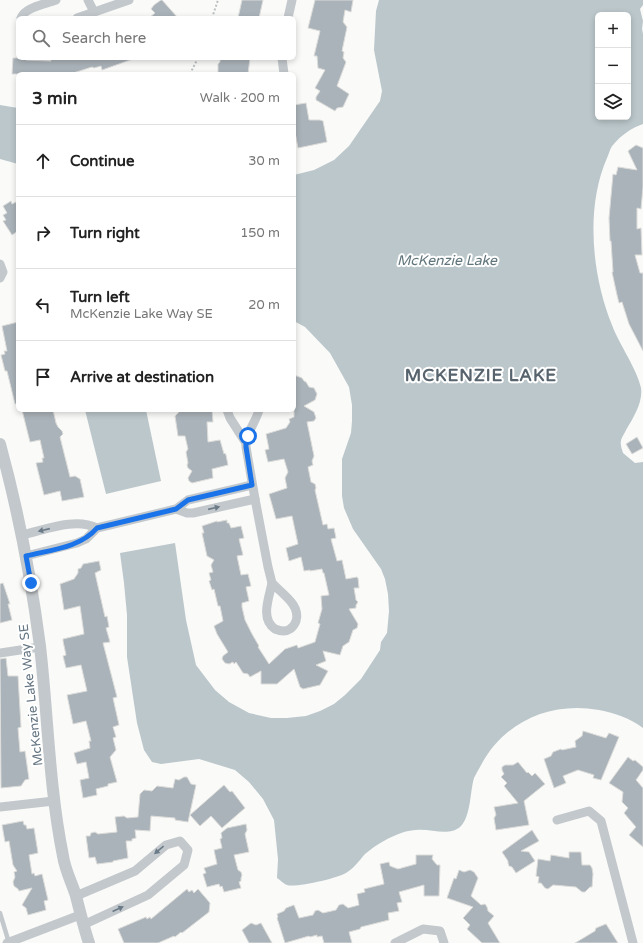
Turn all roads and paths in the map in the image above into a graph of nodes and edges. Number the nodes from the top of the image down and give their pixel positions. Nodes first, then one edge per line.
1 (56, 0) edge
2 (88, 0) edge
3 (129, 0) edge
4 (218, 0) edge
5 (292, 0) edge
6 (94, 12) junction
7 (22, 16) edge
8 (83, 16) edge
9 (213, 16) edge
10 (288, 16) edge
11 (197, 60) edge
12 (282, 60) edge
13 (191, 72) edge
14 (284, 72) edge
15 (0, 264) edge
16 (0, 278) edge
17 (228, 412) edge
18 (258, 412) edge
19 (246, 442) junction
20 (0, 444) edge
21 (3, 465) edge
22 (252, 485) junction
23 (255, 499) junction
24 (176, 509) junction
25 (97, 528) junction
26 (22, 535) junction
27 (26, 556) junction
28 (272, 584) junction
29 (40, 647) junction
30 (0, 653) edge
31 (54, 801) junction
32 (0, 807) edge
33 (557, 820) dead end
34 (76, 896) junction
35 (0, 913) edge
36 (81, 920) junction
37 (8, 943) edge
38 (89, 943) edge
39 (395, 943) edge
40 (444, 943) edge
41 (633, 943) edge

1 - 7 street
2 - 6 street
3 - 6 street
4 - 9 path
5 - 10 street
6 - 8 street
11 - 13 path
12 - 14 street
15 - 16 street
17 - 19 street
18 - 19 street
19 - 22 street
20 - 21 street, McKenzie Lake Way SE
21 - 26 street, McKenzie Lake Way SE
22 - 23 street
22 - 24 street
24 -> 23 street
23 - 28 street
24 - 25 street
25 -> 26 street
25 - 27 street
26 - 27 street, McKenzie Lake Way SE
27 - 29 street, McKenzie Lake Way SE
28 - 28 street
29 - 30 street
29 - 31 street, McKenzie Lake Way SE
31 - 32 street
31 - 34 street, McKenzie Lake Way SE
33 - 41 street
34 - 36 street, McKenzie Lake Way SE
36 -> 34 street
35 - 37 lane
36 - 37 street
36 - 38 street, McKenzie Lake Way SE
39 - 40 street

